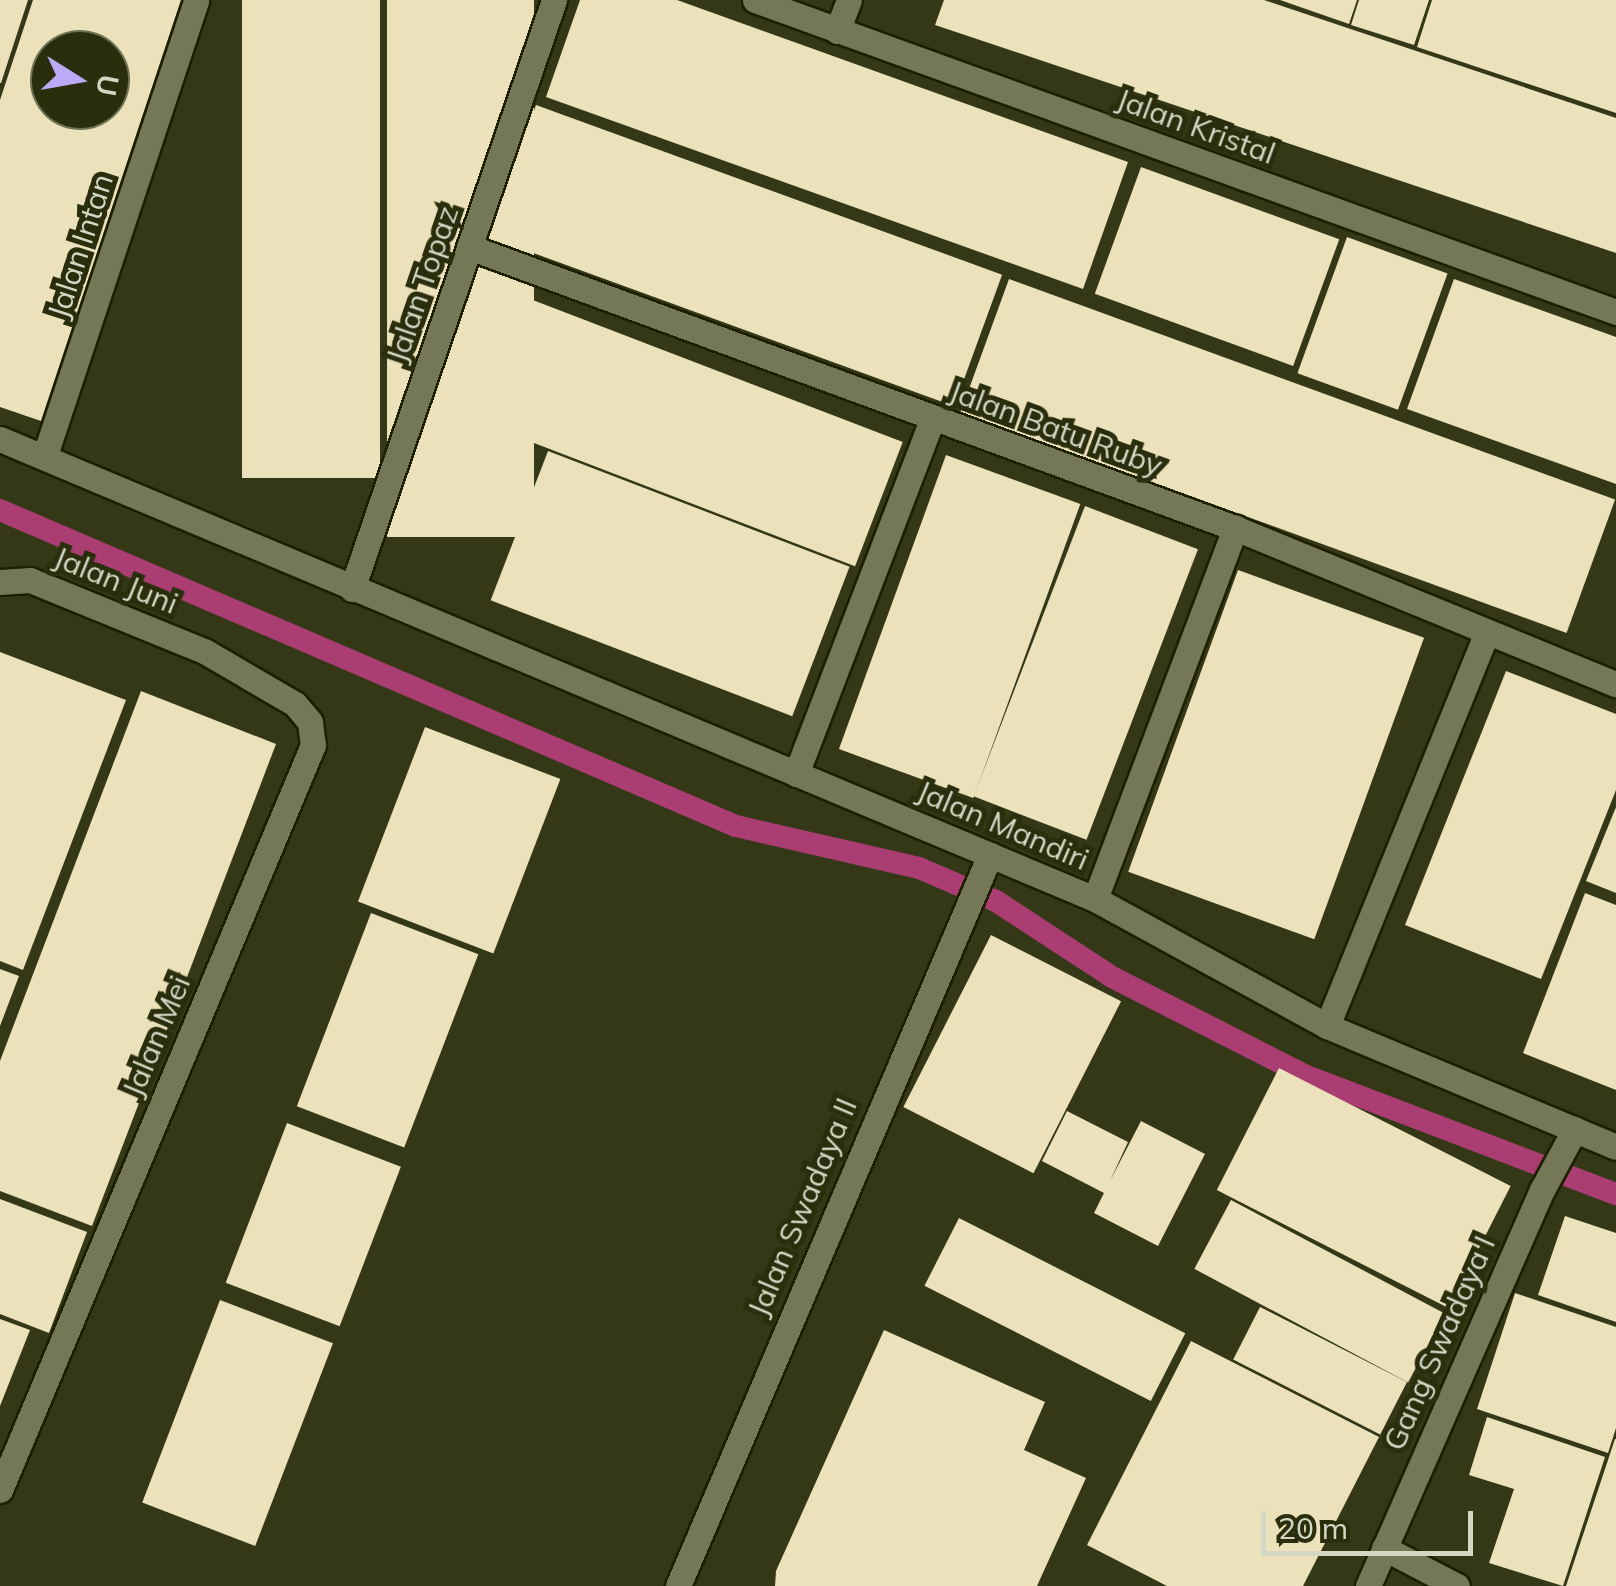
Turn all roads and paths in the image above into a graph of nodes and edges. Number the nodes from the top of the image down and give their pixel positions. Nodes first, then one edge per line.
1 (196, 0) edge
2 (554, 0) edge
3 (755, 0) edge
4 (850, 0) edge
5 (837, 31) junction
6 (469, 246) junction
7 (1616, 312) edge
8 (934, 417) junction
9 (0, 440) edge
10 (45, 455) junction
11 (1236, 528) junction
12 (0, 582) edge
13 (352, 589) junction
14 (1487, 632) junction
15 (206, 652) joint
16 (1616, 684) edge
17 (796, 774) junction
18 (990, 855) junction
19 (1095, 900) junction
20 (1327, 1026) junction
21 (1575, 1129) junction
22 (1616, 1146) edge
23 (0, 1490) edge
24 (1384, 1548) junction
25 (678, 1586) edge
26 (1368, 1586) edge
27 (1457, 1586) edge

1 - 10 street, Jalan Intan
2 - 6 street, Jalan Topaz
3 - 5 street, Jalan Kristal
4 - 5 street
5 - 7 street, Jalan Kristal
6 - 8 street, Jalan Batu Ruby
6 - 13 street, Jalan Topaz
8 - 11 street, Jalan Batu Ruby
8 - 17 street
9 - 10 street, Jalan Mandiri
10 - 13 street, Jalan Mandiri
11 - 14 street, Jalan Batu Ruby
11 - 19 street
12 - 15 street, Jalan Juni
13 - 17 street, Jalan Mandiri
14 - 16 street, Jalan Batu Ruby
14 - 20 street
15 - 23 street, Jalan Mei
17 - 18 street, Jalan Mandiri
18 - 19 street, Jalan Mandiri
18 - 25 street, Jalan Swadaya II
19 - 20 street, Jalan Mandiri
20 - 21 street, Jalan Mandiri
21 - 22 street, Jalan Mandiri
21 - 24 street, Gang Swadaya I
24 - 26 street, Gang Swadaya I
24 - 27 street

